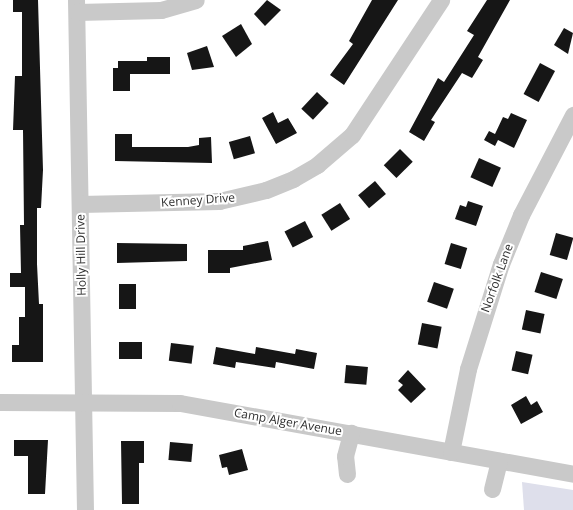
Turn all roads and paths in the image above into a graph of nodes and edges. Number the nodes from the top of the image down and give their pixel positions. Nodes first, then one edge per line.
1 (196, 0) edge
2 (441, 0) edge
3 (76, 6) edge
4 (573, 115) edge
5 (80, 204) junction
6 (84, 400) junction
7 (0, 402) edge
8 (351, 433) junction
9 (451, 452) junction
10 (499, 461) junction
11 (346, 474) dead end
12 (573, 474) edge
13 (492, 489) dead end
14 (85, 510) edge

1 - 3 street
2 - 5 street, Kenney Drive
3 - 5 street, Holly Hill Drive
4 - 9 street, Norfolk Lane
5 - 6 street, Holly Hill Drive
6 - 7 street, Camp Alger Avenue
6 - 8 street, Camp Alger Avenue
6 - 14 street, Holly Hill Drive
8 - 9 street, Camp Alger Avenue
8 - 11 street
9 - 10 street, Camp Alger Avenue
10 - 12 street, Camp Alger Avenue
10 - 13 street

